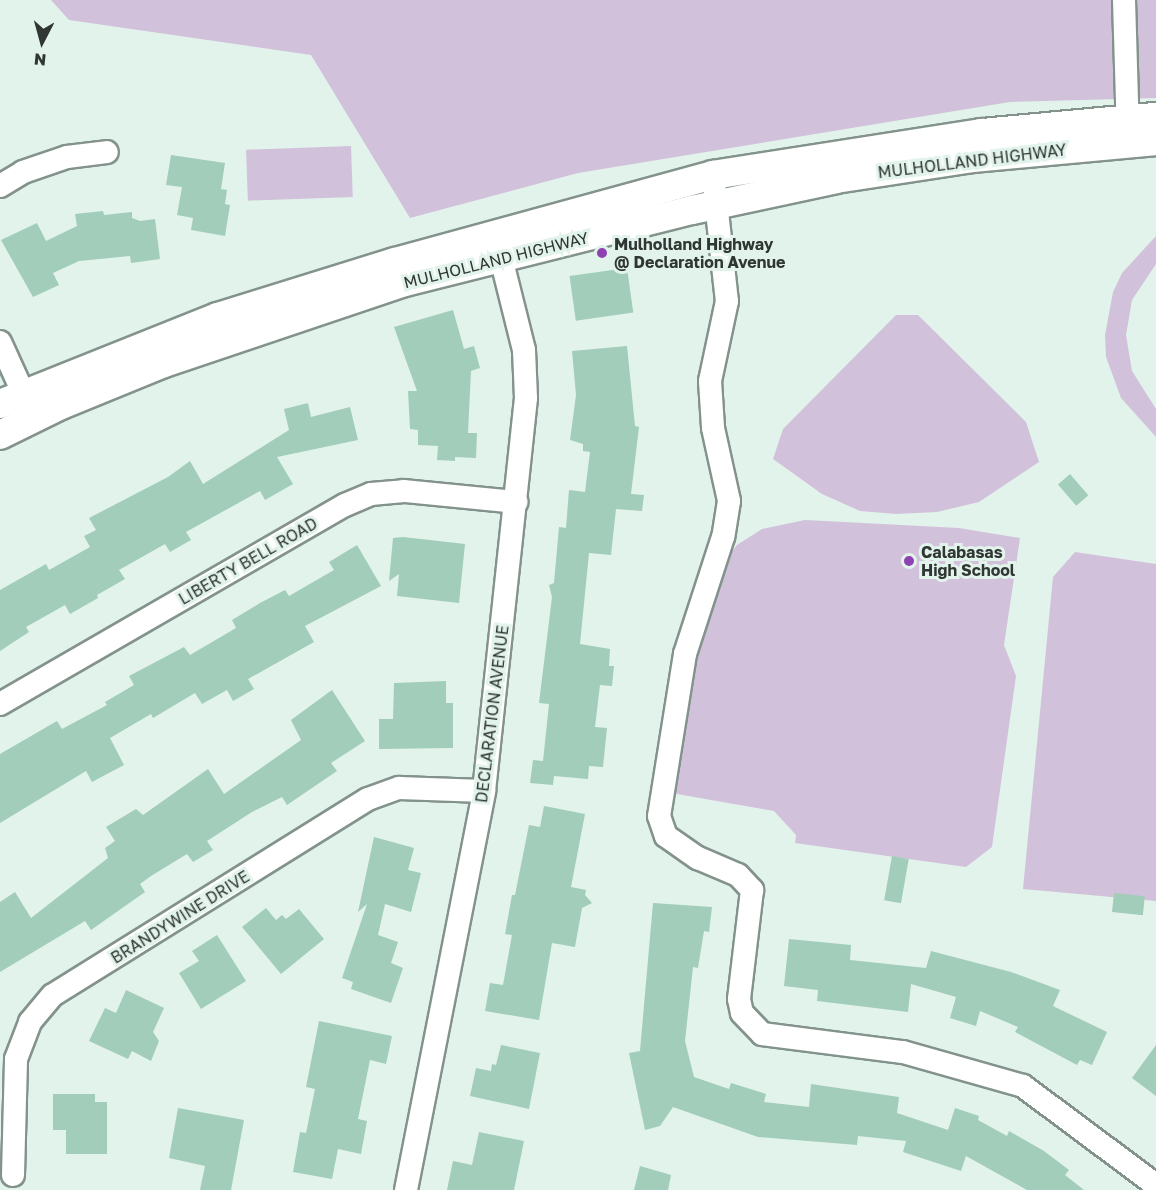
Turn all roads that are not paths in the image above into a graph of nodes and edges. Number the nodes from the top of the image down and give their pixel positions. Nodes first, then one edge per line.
1 (1124, 0) edge
2 (1156, 117) edge
3 (1137, 134) edge
4 (107, 152) dead end
5 (713, 175) junction
6 (0, 186) edge
7 (718, 205) junction
8 (498, 247) junction
9 (0, 342) edge
10 (19, 404) edge
11 (0, 435) edge
12 (516, 502) junction
13 (0, 704) edge
14 (484, 791) junction
15 (13, 1175) dead end
16 (1156, 1185) edge
17 (406, 1190) edge

1 - 3 street
2 - 3 main road, MULHOLLAND HIGHWAY
3 - 5 main road, MULHOLLAND HIGHWAY
3 - 7 main road, MULHOLLAND HIGHWAY
4 - 6 street
5 - 7 street
5 - 8 main road, MULHOLLAND HIGHWAY
7 - 8 main road, MULHOLLAND HIGHWAY
7 - 16 street
8 - 10 main road, MULHOLLAND HIGHWAY
8 - 12 street, DECLARATION AVENUE
9 - 10 street
10 - 11 main road, MULHOLLAND HIGHWAY
12 - 13 street, LIBERTY BELL ROAD
12 - 14 street, DECLARATION AVENUE
14 - 15 street, BRANDYWINE DRIVE
14 - 17 street, DECLARATION AVENUE

